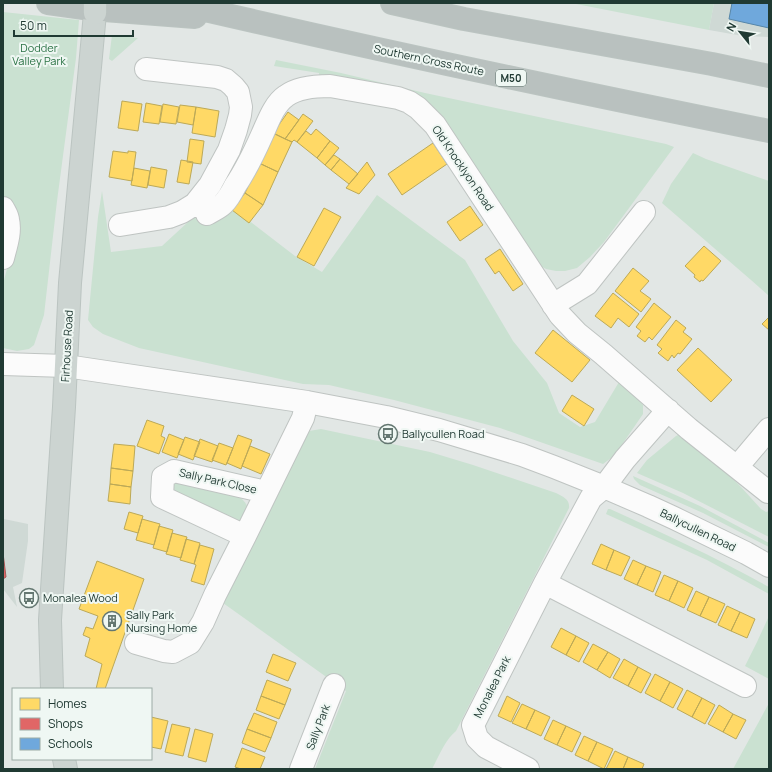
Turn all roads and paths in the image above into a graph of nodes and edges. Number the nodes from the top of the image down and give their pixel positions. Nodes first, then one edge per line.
1 (48, 3) edge
2 (96, 3) edge
3 (175, 3) edge
4 (392, 3) edge
5 (254, 21) junction
6 (146, 69) dead end
7 (769, 76) edge
8 (240, 115) junction
9 (267, 124) junction
10 (769, 131) edge
11 (3, 208) edge
12 (644, 212) dead end
13 (207, 214) dead end
14 (120, 225) dead end
15 (3, 258) edge
16 (553, 306) junction
17 (3, 364) edge
18 (66, 366) junction
19 (306, 402) junction
20 (668, 410) junction
21 (769, 429) edge
22 (737, 467) junction
23 (604, 487) junction
24 (266, 492) junction
25 (768, 492) edge
26 (246, 536) junction
27 (769, 566) edge
28 (545, 583) junction
29 (136, 643) dead end
30 (334, 685) dead end
31 (745, 686) dead end
32 (52, 688) edge
33 (301, 769) edge
34 (528, 769) edge

1 - 5 highway, M50
2 - 18 main road, Firhouse Road, bridge
3 - 5 highway, M50
4 - 7 highway
5 - 10 highway, Southern Cross Route / M50
6 - 8 street
8 - 9 street
8 - 14 street
9 - 13 street, Old Knocklyon Road
9 - 16 street, Old Knocklyon Road
11 - 15 street
12 - 16 street
16 - 20 street, Old Knocklyon Road
17 - 18 street, Ballycullen Road
18 - 19 street, Ballycullen Road
18 - 32 main road, Firhouse Road
19 - 23 street, Ballycullen Road
19 - 24 street, Sally Park Close
20 - 22 street, Old Knocklyon Road
20 - 23 street, Monalea Park
21 - 22 street
22 - 25 street, Old Knocklyon Road
23 - 27 street, Ballycullen Road
23 - 28 street, Monalea Park
24 - 26 street, Sally Park Close
24 - 26 street, Sally Park Close
26 - 29 street, Sally Park Close
28 - 31 street
28 - 34 street, Monalea Park
30 - 33 street, Sally Park

